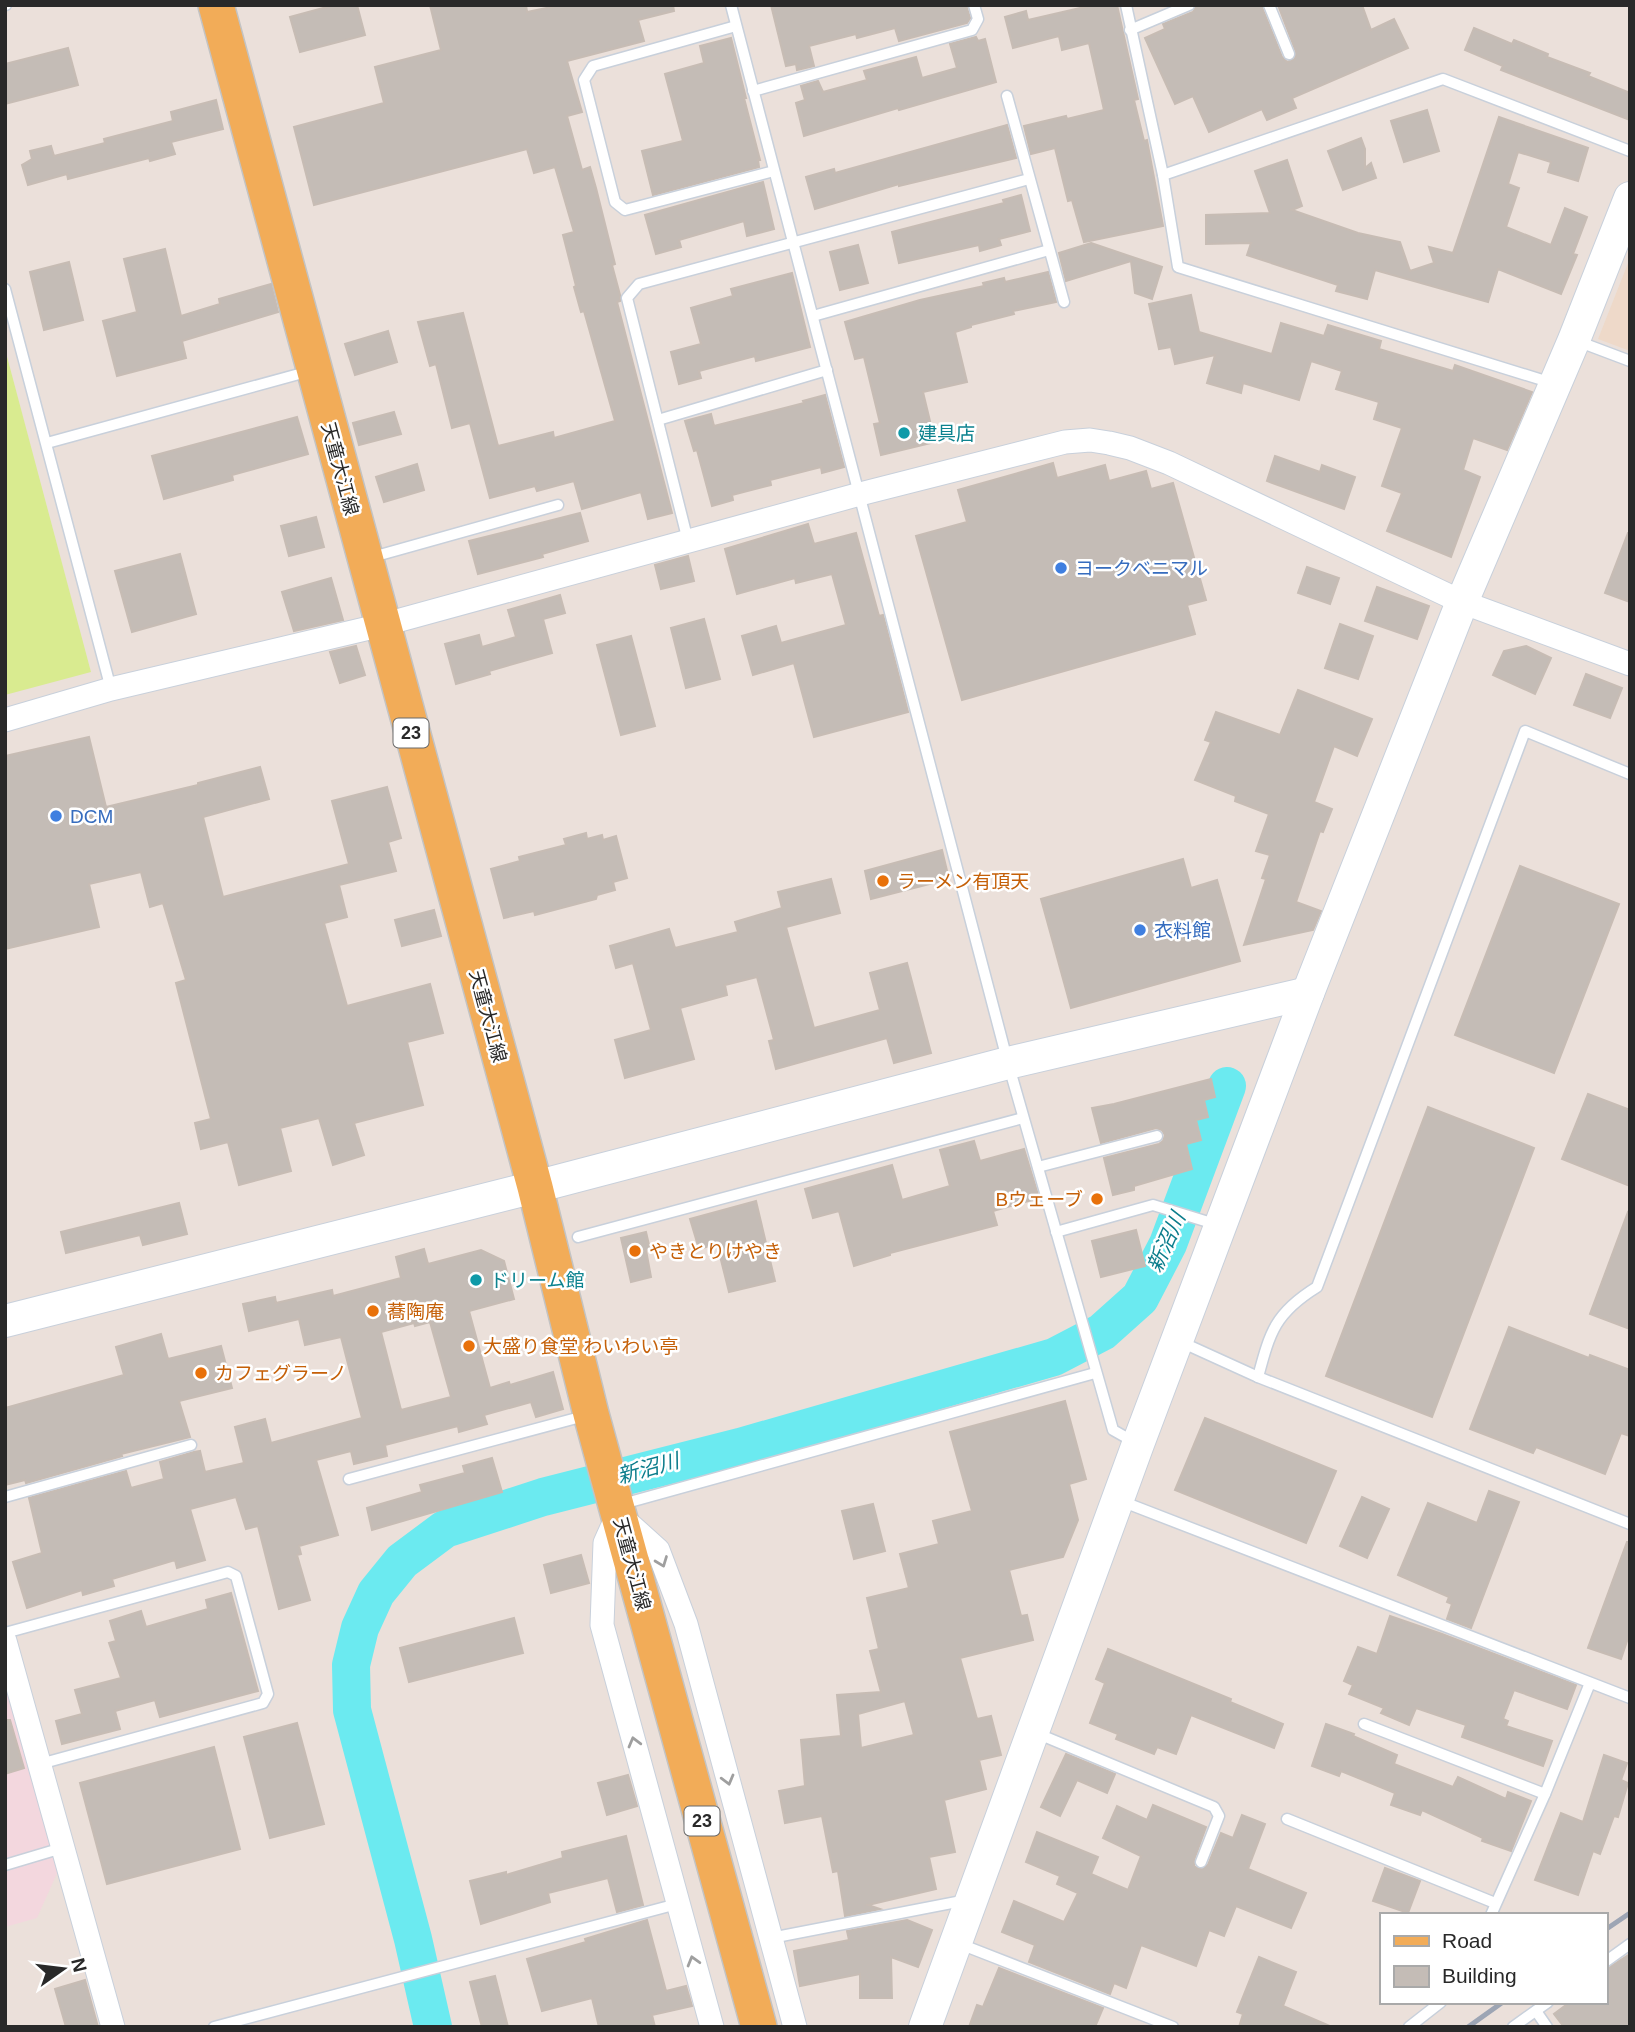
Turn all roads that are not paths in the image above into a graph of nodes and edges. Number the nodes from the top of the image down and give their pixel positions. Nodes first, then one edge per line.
1 (216, 5) edge
2 (731, 5) edge
3 (974, 5) edge
4 (1126, 5) edge
5 (1189, 5) edge
6 (1269, 5) edge
7 (736, 26) junction
8 (1130, 30) junction
9 (1289, 54) dead end
10 (753, 91) junction
11 (1007, 96) dead end
12 (1630, 151) edge
13 (774, 171) junction
14 (1163, 175) junction
15 (1029, 179) junction
16 (1630, 198) edge
17 (793, 242) junction
18 (1049, 250) junction
19 (5, 289) edge
20 (1063, 302) dead end
21 (813, 316) junction
22 (1574, 340) junction
23 (1630, 362) edge
24 (827, 370) junction
25 (313, 371) junction
26 (1555, 384) junction
27 (658, 420) junction
28 (47, 443) junction
29 (860, 494) junction
30 (558, 505) dead end
31 (688, 541) junction
32 (364, 559) junction
33 (1462, 602) junction
34 (382, 625) junction
35 (1630, 664) edge
36 (111, 689) junction
37 (5, 720) edge
38 (1630, 774) edge
39 (1308, 993) junction
40 (1008, 1063) junction
41 (1023, 1118) junction
42 (1157, 1136) dead end
43 (1038, 1167) junction
44 (535, 1187) junction
45 (1208, 1222) junction
46 (1056, 1232) junction
47 (578, 1237) dead end
48 (5, 1321) edge
49 (1178, 1341) junction
50 (1095, 1373) junction
51 (1258, 1377) junction
52 (591, 1414) junction
53 (1138, 1444) junction
54 (191, 1445) dead end
55 (349, 1479) dead end
56 (5, 1497) edge
57 (1118, 1500) junction
58 (616, 1505) junction
59 (1630, 1524) edge
60 (5, 1633) edge
61 (5, 1641) edge
62 (1590, 1683) junction
63 (1630, 1698) edge
64 (1364, 1724) dead end
65 (1034, 1732) junction
66 (40, 1764) junction
67 (1545, 1794) junction
68 (1287, 1819) dead end
69 (62, 1848) junction
70 (1201, 1862) dead end
71 (5, 1865) edge
72 (973, 1899) junction
73 (1495, 1903) junction
74 (677, 1904) junction
75 (1492, 1913) edge
76 (771, 1938) junction
77 (957, 1942) junction
78 (1630, 1944) edge
79 (1607, 1961) edge
80 (1438, 2004) edge
81 (1545, 2004) edge
82 (1536, 2011) junction
83 (113, 2027) edge
84 (214, 2027) edge
85 (712, 2027) edge
86 (758, 2027) edge
87 (795, 2027) edge
88 (925, 2027) edge
89 (1173, 2027) edge
90 (1409, 2027) edge
91 (1513, 2027) edge
92 (1547, 2027) edge

1 - 25 main road, 天童大江線 / 23
2 - 7 lane
3 - 10 lane
4 - 8 lane
5 - 8 lane
6 - 9 lane
7 - 10 lane
7 - 13 lane
8 - 14 lane
10 - 13 lane
11 - 15 lane
12 - 14 lane
13 - 17 lane
14 - 26 lane
15 - 17 lane
15 - 18 lane
16 - 22 street
17 - 21 lane
17 - 27 lane
18 - 20 lane
18 - 21 lane
19 - 28 lane
21 - 24 lane
22 - 23 lane
22 - 26 street
24 - 27 lane
24 - 29 lane
25 - 28 lane
25 - 32 main road, 天童大江線 / 23
26 - 33 street
27 - 31 lane
28 - 36 lane
29 - 31 street
29 - 33 street
29 - 40 lane
30 - 32 lane
31 - 34 street
32 - 34 main road, 天童大江線 / 23
33 - 35 street
33 - 39 street
34 - 36 street
34 - 44 main road, 天童大江線 / 23
36 - 37 street
38 - 51 lane
39 - 40 street
39 - 45 street
40 - 41 lane
40 - 44 street
41 - 43 lane
41 - 47 lane
42 - 43 lane
43 - 46 lane
44 - 48 street
44 - 52 main road, 天童大江線 / 23
45 - 46 lane
45 - 49 street
46 - 50 lane
49 - 51 lane
49 - 53 street
50 - 53 lane
50 - 58 lane
51 - 59 lane
52 - 55 lane
52 - 58 main road, 天童大江線 / 23
53 - 57 street
54 - 56 lane
57 - 62 lane
57 - 65 street
74 -> 58 street
58 -> 76 street
58 - 86 main road, 天童大江線 / 23
60 - 66 lane
61 - 66 street
62 - 63 lane
62 - 67 lane
64 - 67 lane
65 - 70 lane
65 - 72 street
66 - 69 street
67 - 73 lane
68 - 73 lane
69 - 71 lane
69 - 83 street
72 - 76 lane
72 - 77 street
73 - 75 lane
74 - 84 lane
85 -> 74 street
76 - 87 street
77 - 88 street
77 - 89 lane
78 - 79 lane
80 - 90 lane
81 - 82 lane
82 - 91 lane
82 - 92 lane

